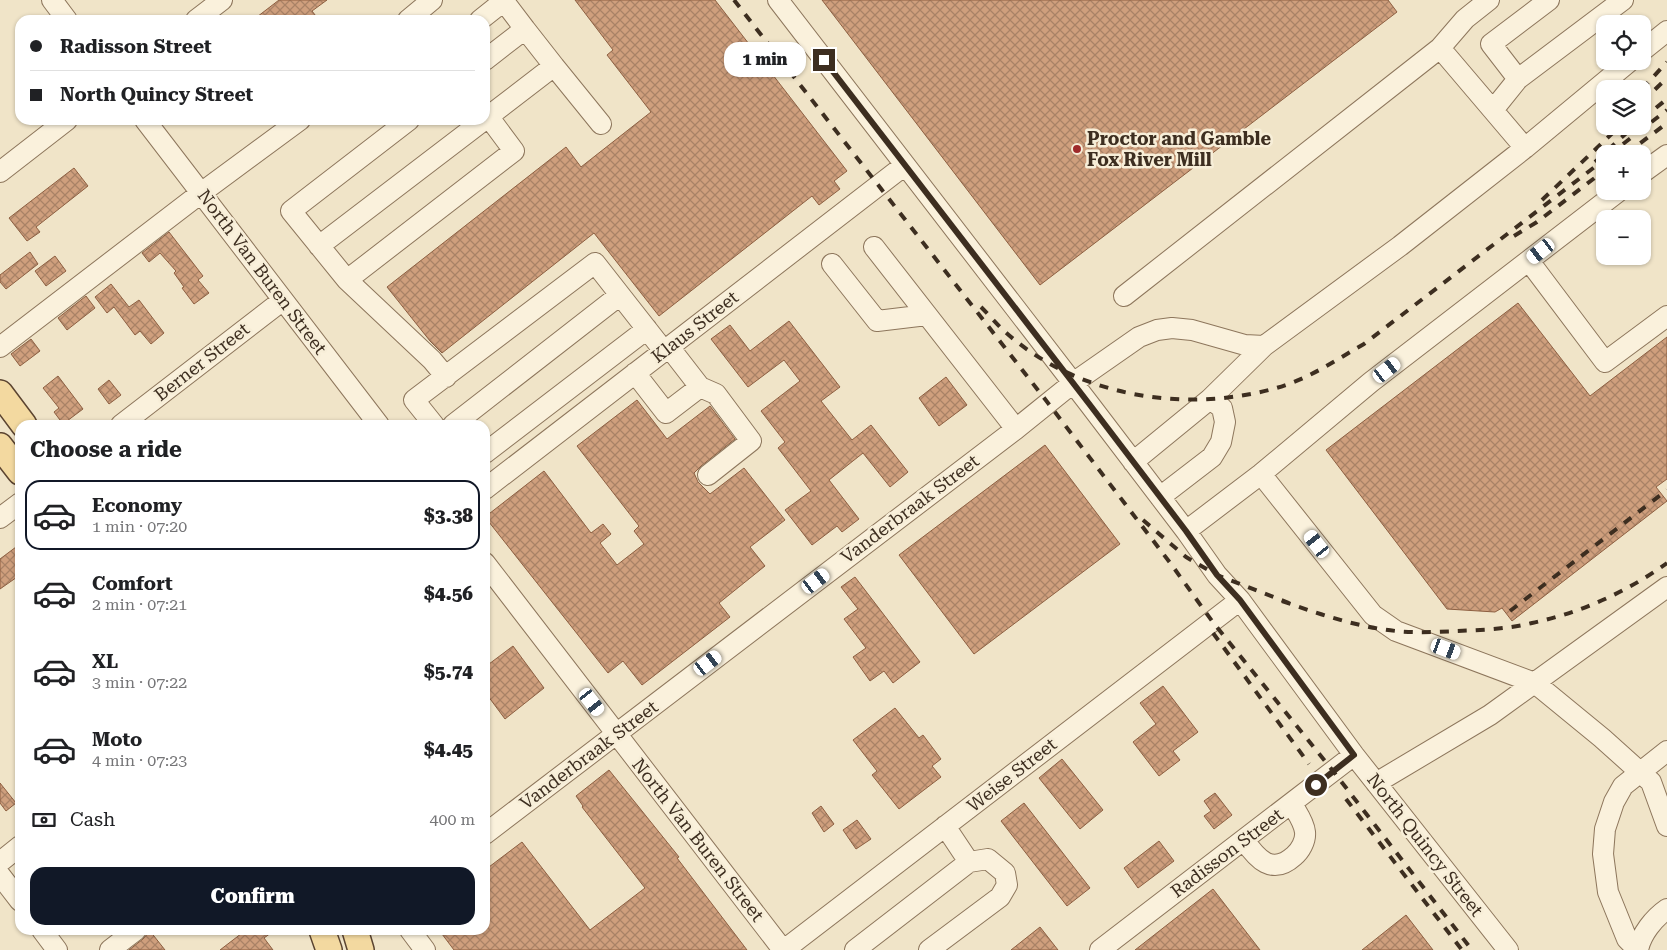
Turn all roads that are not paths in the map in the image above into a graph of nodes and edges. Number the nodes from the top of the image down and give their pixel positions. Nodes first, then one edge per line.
1 (52, 0) edge
2 (222, 0) edge
3 (432, 0) edge
4 (778, 0) edge
5 (1489, 0) edge
6 (1549, 0) edge
7 (1623, 0) edge
8 (503, 1) edge
9 (63, 15) edge
10 (202, 15) edge
11 (414, 15) edge
12 (486, 15) edge
13 (525, 29) junction
14 (1667, 31) edge
15 (1651, 44) edge
16 (1440, 48) junction
17 (490, 56) edge
18 (554, 66) junction
19 (1619, 70) edge
20 (1518, 79) junction
21 (1493, 110) junction
22 (490, 115) edge
23 (490, 123) edge
24 (601, 124) dead end
25 (61, 125) edge
26 (149, 125) edge
27 (293, 125) edge
28 (402, 125) edge
29 (477, 125) edge
30 (1525, 148) junction
31 (1666, 157) edge
32 (906, 166) junction
33 (1651, 168) edge
34 (0, 172) edge
35 (201, 192) junction
36 (1607, 200) edge
37 (319, 246) junction
38 (874, 247) dead end
39 (1529, 261) junction
40 (832, 264) dead end
41 (347, 280) junction
42 (620, 295) junction
43 (1124, 296) dead end
44 (283, 300) junction
45 (927, 315) junction
46 (1667, 316) edge
47 (647, 329) junction
48 (1264, 346) junction
49 (0, 347) edge
50 (667, 349) junction
51 (635, 373) junction
52 (446, 376) junction
53 (1072, 383) junction
54 (700, 387) junction
55 (0, 393) edge
56 (1210, 399) junction
57 (20, 420) edge
58 (127, 420) edge
59 (375, 420) edge
60 (427, 420) edge
61 (459, 420) edge
62 (1016, 428) junction
63 (0, 446) edge
64 (490, 449) edge
65 (1133, 462) junction
66 (15, 466) edge
67 (1261, 474) junction
68 (708, 476) dead end
69 (490, 485) edge
70 (1160, 497) junction
71 (15, 507) edge
72 (0, 518) edge
73 (1186, 531) junction
74 (490, 569) edge
75 (1667, 587) edge
76 (1240, 600) junction
77 (1534, 683) junction
78 (616, 733) junction
79 (1667, 751) edge
80 (1354, 755) junction
81 (1640, 772) junction
82 (1376, 783) junction
83 (1292, 804) junction
84 (945, 826) junction
85 (1667, 826) edge
86 (490, 830) edge
87 (1244, 840) junction
88 (15, 850) edge
89 (0, 862) edge
90 (969, 862) junction
91 (0, 875) edge
92 (15, 894) edge
93 (1667, 909) edge
94 (46, 935) edge
95 (130, 935) edge
96 (324, 935) edge
97 (356, 935) edge
98 (414, 935) edge
99 (951, 944) edge
100 (1638, 949) edge
101 (57, 950) edge
102 (110, 950) edge
103 (329, 950) edge
104 (360, 950) edge
105 (425, 950) edge
106 (783, 950) edge
107 (855, 950) edge
108 (929, 950) edge
109 (1100, 950) edge
110 (1508, 950) edge

1 - 9 street
2 - 10 street
3 - 11 street
4 - 32 street, North Quincy Street
5 - 16 street
6 - 20 street
7 - 20 street
8 - 12 street
8 - 13 street
13 - 17 street
13 - 18 street
14 - 15 street
16 - 21 street
16 - 43 street
18 - 22 street
18 - 24 street
19 - 30 street
20 - 21 street
21 - 30 street
23 - 41 street
25 - 34 street
26 - 35 street, North Van Buren Street
27 - 35 street
28 - 37 street
29 - 37 street
30 - 48 street
31 - 33 street
32 - 50 street, Klaus Street
32 - 53 street, North Quincy Street
35 - 44 street, North Van Buren Street
35 - 49 street
36 - 39 street
37 - 41 street
38 - 45 street
39 - 46 street
39 - 67 street
40 - 45 street
41 - 52 street
42 - 47 street
42 - 52 street
42 - 61 street
44 - 58 street, Berner Street
44 - 59 street, North Van Buren Street
45 - 62 street
47 - 50 street
47 - 64 street
48 - 53 street, Vanderbraak Street
48 - 56 street
50 - 51 street, Klaus Street
50 - 54 street
51 - 54 street
51 - 69 street, Klaus Street
52 - 60 street
53 - 62 street, Vanderbraak Street
53 - 65 street, North Quincy Street
54 - 68 street
55 - 57 main road
56 - 65 street
56 - 70 street
62 - 78 street, Vanderbraak Street
63 - 66 main road
65 - 70 street, North Quincy Street
67 - 73 street
67 - 77 street
70 - 73 street, North Quincy Street
71 - 72 street
73 - 76 street, North Quincy Street
74 - 78 street, North Van Buren Street
75 - 77 street
76 - 80 street, North Quincy Street
76 - 84 street, Weise Street
77 - 81 street
77 - 82 street
78 - 86 street, Vanderbraak Street
78 - 106 street, North Van Buren Street
79 - 81 street
80 - 82 street, North Quincy Street
80 - 83 street, Radisson Street
81 - 85 street
81 - 100 street
82 - 110 street, North Quincy Street
83 - 87 street, Radisson Street
83 - 87 street
84 - 90 street
84 - 106 street, Weise Street
87 - 109 street, Radisson Street
88 - 89 street
90 - 99 street
90 - 107 street
91 - 92 street
93 - 100 street
94 - 101 street
95 - 102 street
96 - 103 main road
97 - 104 main road
98 - 105 street
99 - 108 street

